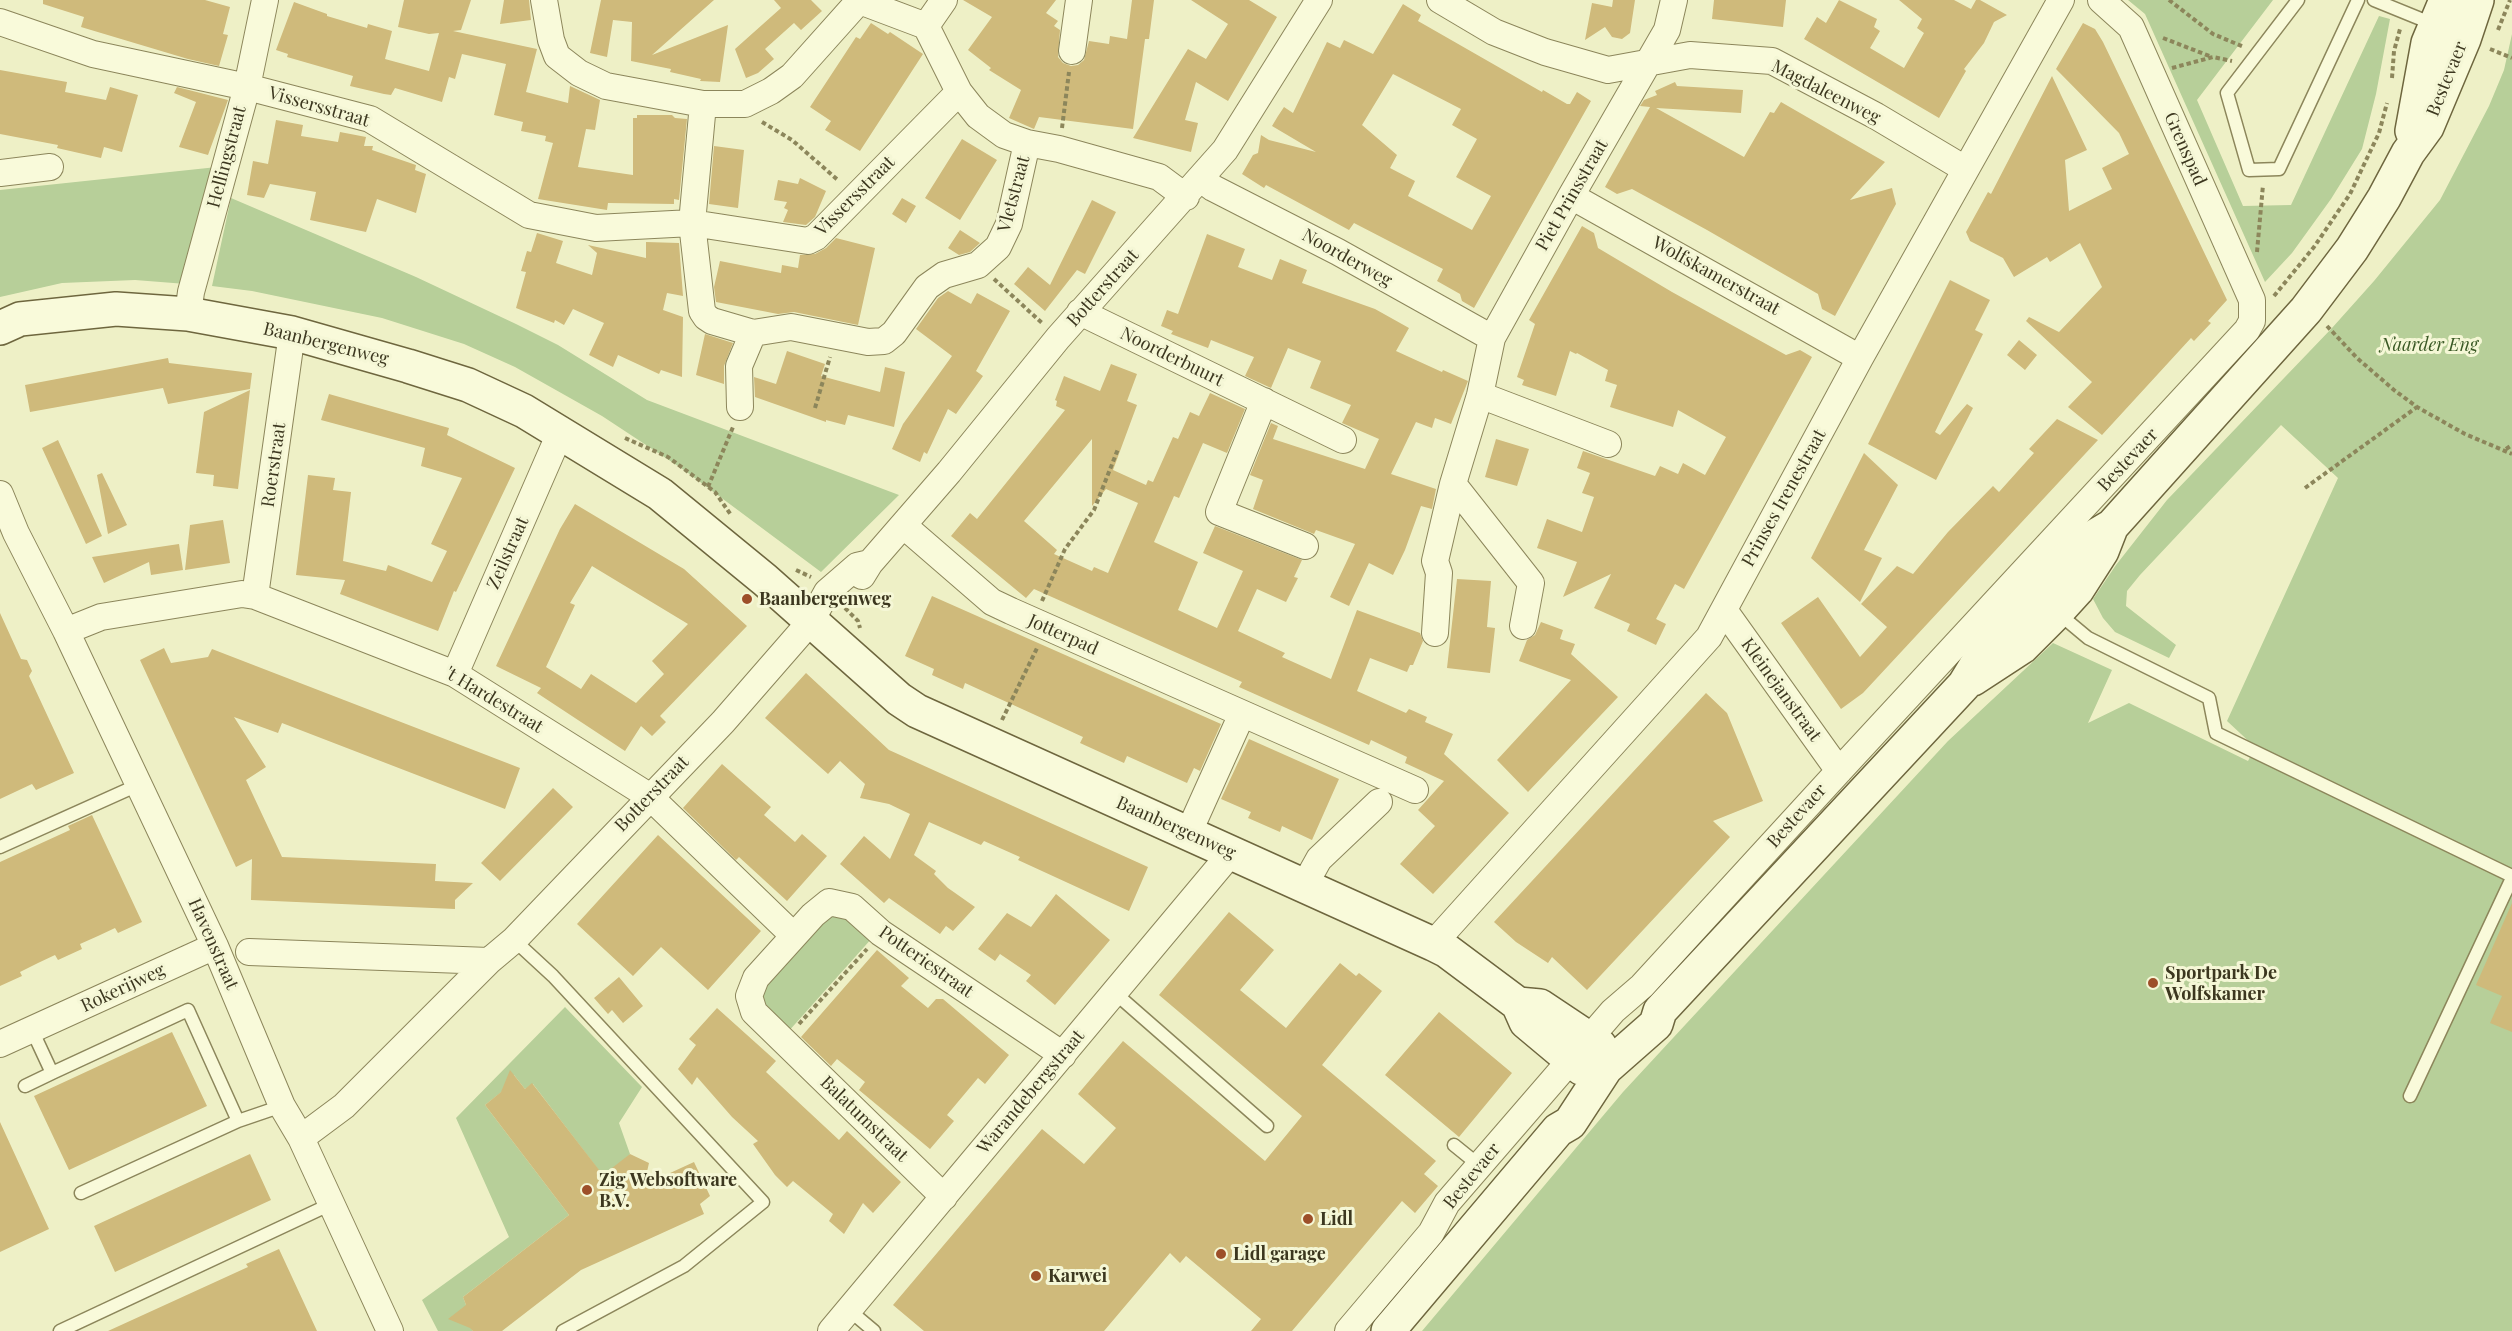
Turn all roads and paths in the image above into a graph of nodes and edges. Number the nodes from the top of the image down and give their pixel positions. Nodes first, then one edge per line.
1 (265, 0) edge
2 (544, 0) edge
3 (944, 0) edge
4 (1079, 0) edge
5 (1319, 0) edge
6 (1440, 0) edge
7 (1674, 0) edge
8 (2061, 0) edge
9 (2101, 0) edge
10 (2169, 0) edge
11 (2298, 0) edge
12 (2358, 0) edge
13 (2374, 0) edge
14 (2477, 0) edge
15 (858, 1) edge
16 (0, 21) edge
17 (926, 26) junction
18 (2131, 27) junction
19 (2448, 27) edge
20 (1072, 51) joint
21 (2258, 53) junction
22 (2213, 57) junction
23 (2512, 58) edge
24 (1649, 64) junction
25 (2249, 65) junction
26 (2151, 73) junction
27 (247, 87) junction
28 (2391, 87) dead end
29 (959, 92) junction
30 (2388, 99) dead end
31 (703, 104) junction
32 (744, 104) junction
33 (1028, 143) junction
34 (1059, 148) junction
35 (50, 167) dead end
36 (1965, 169) junction
37 (2265, 171) junction
38 (0, 173) edge
39 (1194, 188) junction
40 (856, 195) junction
41 (1571, 196) junction
42 (692, 223) junction
43 (2256, 253) dead end
44 (978, 265) junction
45 (2280, 291) dead end
46 (2253, 309) joint
47 (1080, 312) junction
48 (188, 314) junction
49 (2325, 324) dead end
50 (0, 328) edge
51 (292, 333) junction
52 (753, 333) junction
53 (1058, 338) junction
54 (1491, 338) junction
55 (1860, 358) junction
56 (824, 377) dead end
57 (1480, 395) junction
58 (1264, 401) junction
59 (740, 407) dead end
60 (2417, 407) junction
61 (815, 408) dead end
62 (560, 433) junction
63 (621, 436) dead end
64 (1343, 440) dead end
65 (1608, 444) dead end
66 (2512, 445) edge
67 (1118, 449) dead end
68 (2506, 449) junction
69 (724, 451) dead end
70 (2512, 454) edge
71 (1453, 484) junction
72 (708, 487) junction
73 (2305, 488) dead end
74 (0, 494) edge
75 (733, 517) dead end
76 (903, 525) junction
77 (1305, 546) dead end
78 (791, 567) dead end
79 (255, 596) junction
80 (833, 598) junction
81 (2045, 602) junction
82 (1724, 610) junction
83 (811, 621) junction
84 (1040, 624) junction
85 (1523, 626) dead end
86 (66, 631) junction
87 (1435, 633) dead end
88 (861, 637) dead end
89 (455, 674) junction
90 (1242, 714) junction
91 (999, 726) dead end
92 (1839, 771) junction
93 (138, 785) junction
94 (1415, 790) dead end
95 (649, 796) junction
96 (1379, 802) dead end
97 (1188, 834) junction
98 (0, 847) edge
99 (1231, 853) junction
100 (2512, 877) edge
101 (1290, 883) junction
102 (881, 933) junction
103 (794, 936) junction
104 (514, 940) junction
105 (1433, 944) junction
106 (215, 946) junction
107 (249, 952) dead end
108 (489, 962) junction
109 (1114, 993) junction
110 (32, 1030) junction
111 (783, 1041) junction
112 (0, 1044) edge
113 (1063, 1055) junction
114 (1589, 1056) junction
115 (52, 1073) junction
116 (25, 1086) dead end
117 (2410, 1096) dead end
118 (282, 1106) junction
119 (238, 1121) junction
120 (1267, 1126) dead end
121 (301, 1138) junction
122 (1454, 1145) dead end
123 (1480, 1166) junction
124 (81, 1193) dead end
125 (944, 1197) junction
126 (331, 1204) junction
127 (849, 1310) junction
128 (60, 1331) edge
129 (390, 1331) edge
130 (563, 1331) edge
131 (831, 1331) edge
132 (874, 1331) edge
133 (1348, 1331) edge
134 (1388, 1331) edge

1 - 27 street, Hellingstraat
2 - 31 street
3 - 17 street
4 - 20 street
5 - 39 street, Botterstraat
6 - 24 street, Magdaleenweg
7 - 24 street, Piet Prinsstraat
8 - 36 street, Prinses Irenestraat
9 - 18 street, Grenspad
10 - 21 path
11 - 21 lane
12 - 37 lane
13 - 19 lane
14 - 19 main road, Bestevaer
15 - 17 street
15 - 32 street
16 - 27 street, Vissersstraat
17 - 29 street, Noorderweg
18 - 22 path
18 - 26 street, Grenspad
19 - 23 path
19 - 28 path
19 - 81 main road, Bestevaer
20 - 34 path
21 - 25 lane
22 - 25 path
22 - 26 path
24 - 36 street, Magdaleenweg
24 - 41 street, Piet Prinsstraat
25 - 37 lane
26 - 46 street, Grenspad
27 - 42 street, Vissersstraat
27 - 48 street, Hellingstraat
29 - 33 street, Noorderweg
29 - 40 street, Vissersstraat
30 - 45 path
31 - 32 street
31 - 42 street
32 - 40 path
33 - 34 street, Noorderweg
33 - 44 street, Vletstraat
34 - 39 street, Noorderweg
35 - 38 street
36 - 55 street, Prinses Irenestraat
37 - 43 path
39 - 47 street, Botterstraat
39 - 54 street, Noorderweg
40 - 42 street, Vissersstraat
41 - 54 street, Piet Prinsstraat
41 - 55 street, Wolfskamerstraat
42 - 52 street, Vletstraat
44 - 52 street, Vletstraat
44 - 53 path
46 - 92 street, Bestevaer
47 - 53 street, Botterstraat
47 - 58 street, Noorderbuurt
48 - 50 main road, Baanbergenweg
48 - 51 main road, Baanbergenweg
49 - 60 path
51 - 62 main road, Baanbergenweg
51 - 79 street, Roerstraat
52 - 59 street
53 - 76 street, Botterstraat
54 - 57 street, Piet Prinsstraat
55 - 82 street, Prinses Irenestraat
56 - 61 path
57 - 65 street
57 - 71 street, Piet Prinsstraat
58 - 64 street, Noorderbuurt
58 - 77 street
60 - 68 path
60 - 73 path
62 - 83 main road, Baanbergenweg
62 - 89 street, Zeilstraat
63 - 72 path
66 - 68 path
67 - 84 path
68 - 70 path
69 - 72 path
71 - 85 street
71 - 87 street, Piet Prinsstraat
72 - 75 path
74 - 86 street, Havenstraat
76 - 80 street, Botterstraat
76 - 84 street, Jotterpad
78 - 80 path
79 - 86 street, 't Hardestraat
79 - 89 street, 't Hardestraat
80 - 83 street, Botterstraat
80 - 88 path
81 - 100 lane
81 - 114 main road, Bestevaer
82 - 92 street, Kleinejanstraat
82 - 105 street, Prinses Irenestraat
83 - 95 street, Botterstraat
83 - 97 main road, Baanbergenweg
84 - 90 street, Jotterpad
84 - 91 path
86 - 93 street, Havenstraat
89 - 95 street, 't Hardestraat
90 - 94 street, Jotterpad
90 - 97 street
92 - 114 street, Bestevaer
93 - 98 lane
93 - 106 street, Havenstraat
95 - 103 street, 't Hardestraat
95 - 104 street, Botterstraat
96 - 101 street
97 - 99 main road, Baanbergenweg
99 - 101 main road, Baanbergenweg
99 - 109 street, Warandebergstraat
100 - 117 lane
101 - 105 main road, Baanbergenweg
102 - 103 street, Potteriestraat
102 - 111 path
102 - 113 street, Potteriestraat
103 - 111 street, Balatumstraat
104 - 108 street, Botterstraat
104 - 130 lane
105 - 114 main road, Baanbergenweg
106 - 110 street, Rokerijweg
106 - 118 street, Havenstraat
107 - 108 street
108 - 121 street, Botterstraat
109 - 113 street, Warandebergstraat
109 - 120 lane
110 - 112 street, Rokerijweg
110 - 115 lane
111 - 125 street, Balatumstraat
113 - 125 street, Warandebergstraat
114 - 123 street, Bestevaer
114 - 134 main road, Bestevaer
115 - 116 lane
115 - 119 lane
118 - 119 lane
118 - 121 street, Havenstraat
119 - 124 lane
121 - 126 street, Havenstraat
122 - 123 lane
123 - 133 street, Bestevaer
125 - 127 street, Warandebergstraat
126 - 128 lane
126 - 129 street, Havenstraat
127 - 131 street, Warandebergstraat
127 - 132 lane

